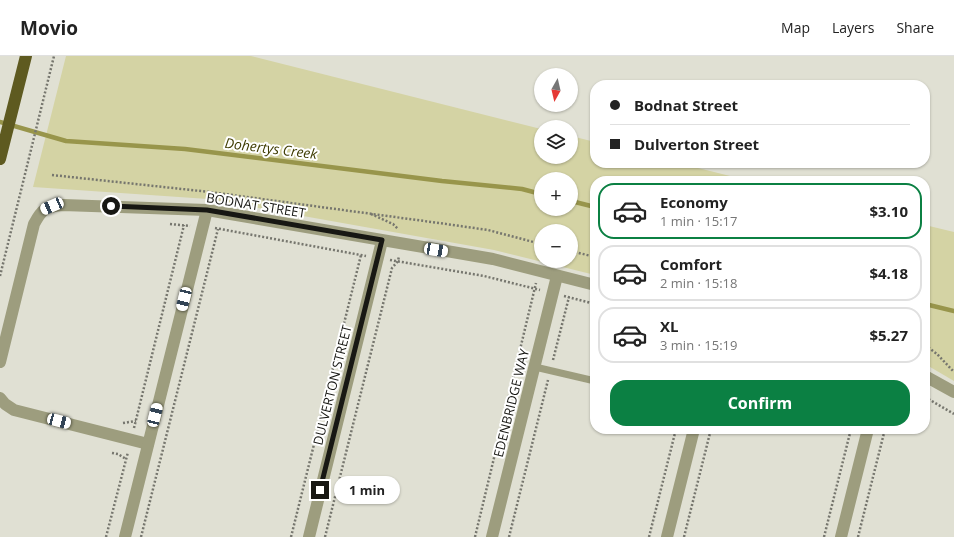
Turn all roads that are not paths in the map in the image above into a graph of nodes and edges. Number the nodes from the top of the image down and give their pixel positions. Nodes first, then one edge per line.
1 (26, 56) edge
2 (0, 159) edge
3 (207, 210) junction
4 (382, 240) junction
5 (557, 276) junction
6 (590, 284) edge
7 (0, 362) edge
8 (535, 367) junction
9 (930, 379) edge
10 (590, 380) edge
11 (954, 392) edge
12 (0, 398) edge
13 (693, 434) edge
14 (867, 434) edge
15 (148, 444) junction
16 (125, 537) edge
17 (309, 537) edge
18 (492, 537) edge
19 (667, 537) edge
20 (841, 537) edge

1 - 2 highway
3 - 4 street, BODNAT STREET
3 - 7 street, BODNAT STREET
3 - 15 street
4 - 5 street, BODNAT STREET
4 - 17 street, DULVERTON STREET
5 - 6 street, BODNAT STREET
5 - 8 street, EDENBRIDGE WAY
8 - 10 lane
8 - 18 street, EDENBRIDGE WAY
9 - 11 street
12 - 15 street
13 - 19 street
14 - 20 street
15 - 16 street

